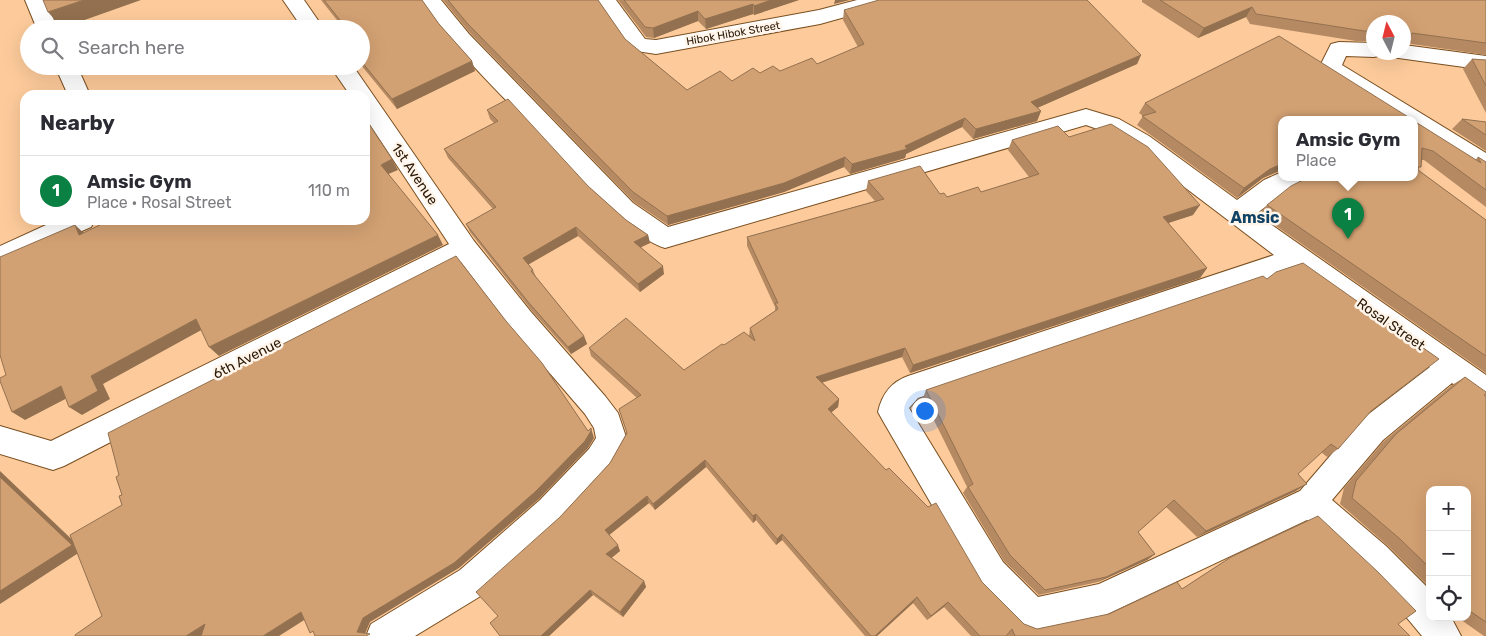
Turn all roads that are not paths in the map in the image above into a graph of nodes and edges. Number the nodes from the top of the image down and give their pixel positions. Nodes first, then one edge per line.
1 (35, 0) edge
2 (293, 0) edge
3 (430, 0) edge
4 (605, 0) edge
5 (803, 0) edge
6 (881, 0) edge
7 (820, 17) junction
8 (44, 20) edge
9 (307, 20) edge
10 (1366, 50) edge
11 (1411, 54) edge
12 (1486, 63) edge
13 (70, 75) edge
14 (348, 75) edge
15 (77, 90) edge
16 (358, 90) edge
17 (370, 106) edge
18 (1408, 116) edge
19 (1418, 122) edge
20 (1486, 164) edge
21 (1286, 181) edge
22 (1237, 214) junction
23 (71, 225) edge
24 (465, 248) junction
25 (0, 257) edge
26 (1297, 258) junction
27 (1450, 366) junction
28 (1486, 390) edge
29 (0, 440) edge
30 (1311, 502) junction
31 (383, 636) edge
32 (1444, 636) edge

1 - 8 street
2 - 9 street
3 - 22 street, Rosal Street
4 - 7 street, Hibok Hibok Street
5 - 7 street
6 - 7 street, Hibok Hibok Street
10 - 18 street
11 - 12 street
13 - 15 street
14 - 16 street
17 - 24 street, 1st Avenue
19 - 20 street
21 - 22 street
22 - 26 street, Rosal Street
23 - 25 street
24 - 29 street, 6th Avenue
24 - 31 street, 1st Avenue
26 - 27 street, Rosal Street
26 - 30 street
27 - 28 street, Rosal Street
27 - 30 street
30 - 32 street

